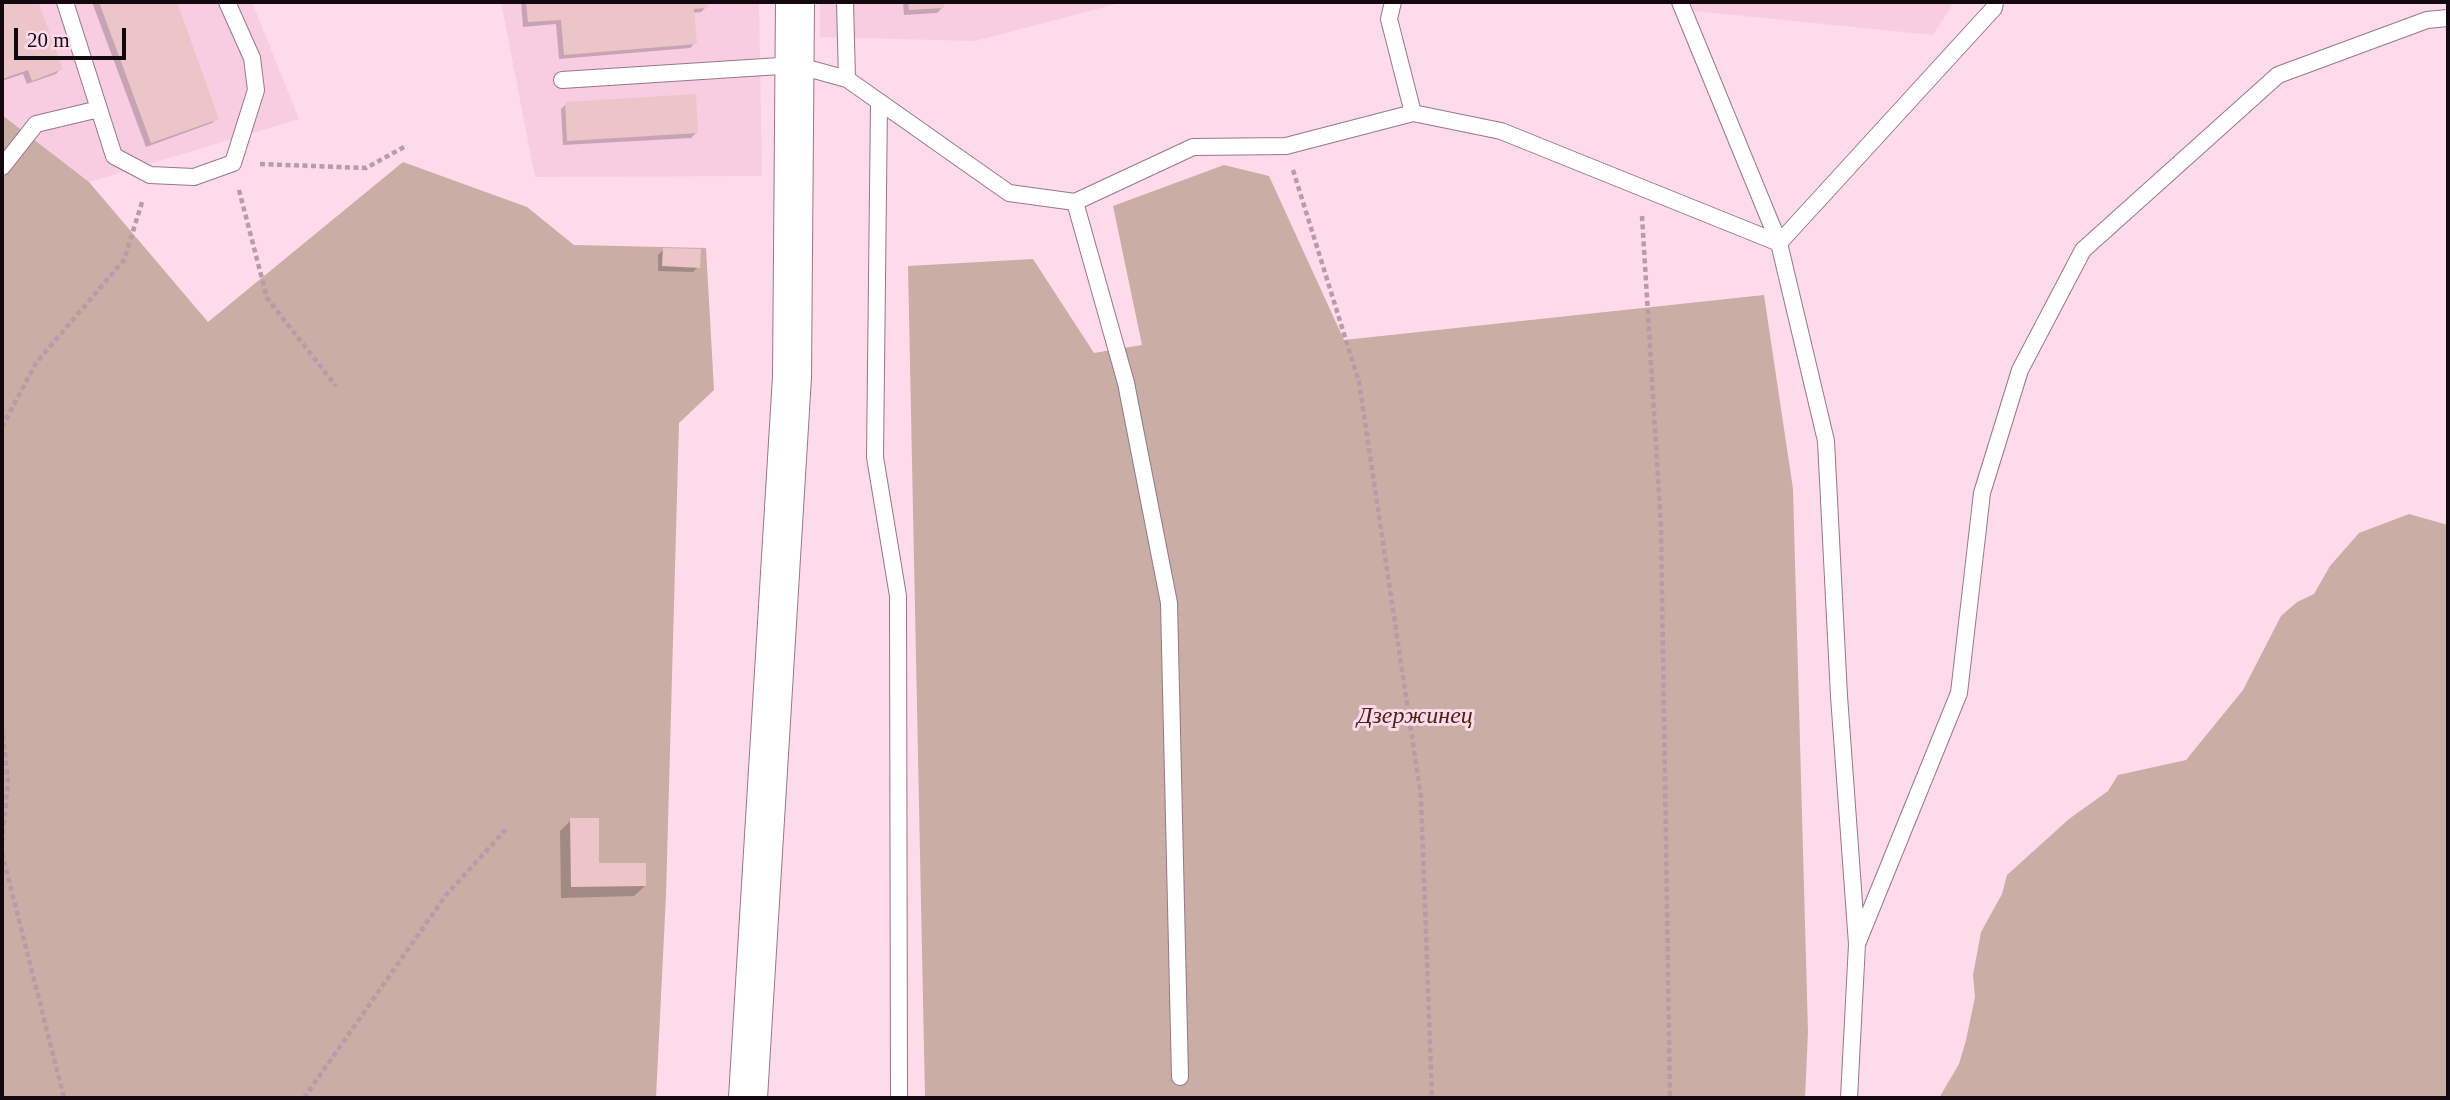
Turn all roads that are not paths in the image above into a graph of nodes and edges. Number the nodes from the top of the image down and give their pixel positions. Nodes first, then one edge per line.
1 (65, 2) edge
2 (227, 2) edge
3 (795, 2) edge
4 (845, 2) edge
5 (1393, 2) edge
6 (1680, 2) edge
7 (1995, 2) edge
8 (2448, 18) edge
9 (796, 65) junction
10 (847, 79) junction
11 (562, 80) dead end
12 (879, 102) junction
13 (99, 109) junction
14 (1413, 113) junction
15 (2, 167) edge
16 (1074, 202) junction
17 (1779, 243) junction
18 (1857, 944) junction
19 (1180, 1077) dead end
20 (748, 1098) edge
21 (899, 1098) edge
22 (1849, 1098) edge

1 - 13 lane
2 - 13 lane
3 - 9 main road
4 - 10 lane
5 - 14 lane
6 - 17 lane
7 - 17 lane
8 - 18 lane
9 - 10 lane
9 - 11 lane
9 - 20 main road
10 - 12 lane
12 - 16 lane
12 - 21 lane
13 - 15 lane
14 - 16 lane
14 - 17 lane
16 - 19 lane
17 - 18 lane
18 - 22 lane

